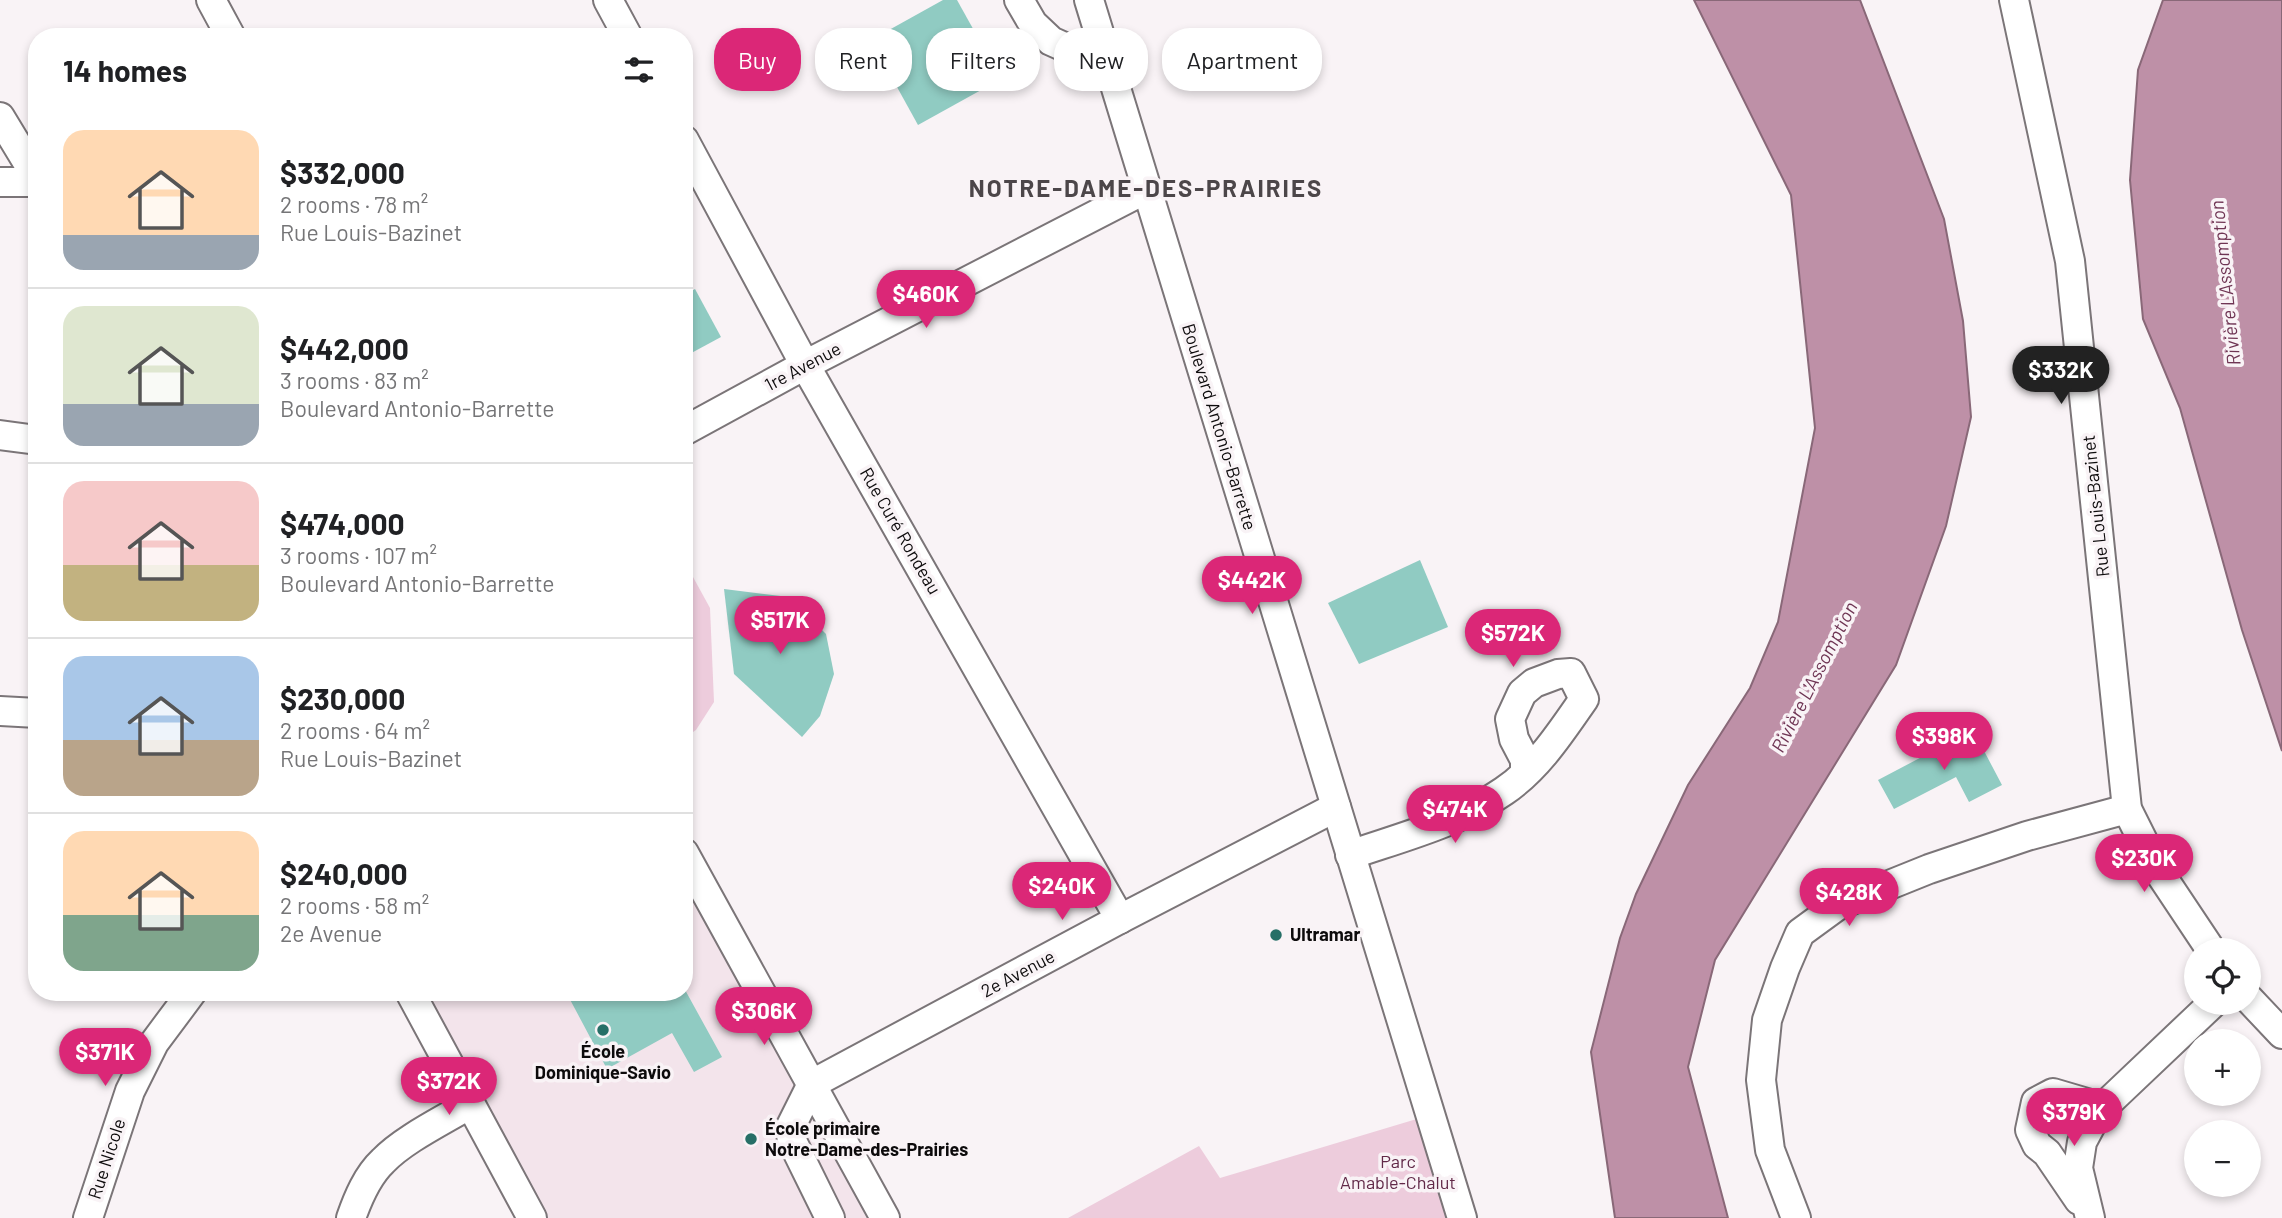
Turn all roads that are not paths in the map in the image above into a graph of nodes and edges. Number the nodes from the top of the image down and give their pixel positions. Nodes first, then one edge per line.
1 (211, 0) edge
2 (608, 0) edge
3 (1019, 0) edge
4 (1088, 0) edge
5 (2014, 0) edge
6 (226, 28) edge
7 (623, 28) edge
8 (1097, 28) edge
9 (1054, 42) edge
10 (1116, 91) edge
11 (0, 117) edge
12 (693, 157) edge
13 (28, 165) edge
14 (28, 180) edge
15 (0, 182) edge
16 (1146, 189) junction
17 (805, 365) junction
18 (693, 426) edge
19 (0, 435) edge
20 (28, 439) edge
21 (0, 711) edge
22 (28, 713) edge
23 (1525, 773) dead end
24 (1336, 807) junction
25 (2127, 808) junction
26 (1350, 855) junction
27 (693, 869) edge
28 (1120, 919) junction
29 (2203, 938) edge
30 (185, 1001) edge
31 (415, 1001) edge
32 (2261, 1012) edge
33 (2200, 1015) edge
34 (2282, 1034) edge
35 (812, 1084) junction
36 (470, 1104) junction
37 (2098, 1112) junction
38 (2089, 1216) edge
39 (88, 1218) edge
40 (351, 1218) edge
41 (532, 1218) edge
42 (830, 1218) edge
43 (886, 1218) edge
44 (1462, 1218) edge
45 (1796, 1218) edge

1 - 6 street
2 - 7 street
3 - 9 street
4 - 8 street, Boulevard Antonio-Barrette
5 - 25 street, Rue Louis-Bazinet
10 - 16 street, Boulevard Antonio-Barrette
11 - 13 street
12 - 17 street, Rue Curé Rondeau
14 - 15 street
16 - 17 street, 1re Avenue
16 - 24 street, Boulevard Antonio-Barrette
17 - 18 street, 1re Avenue
17 - 28 street, Rue Curé Rondeau
19 - 20 street
21 - 22 street
23 - 26 street
24 - 26 street, Boulevard Antonio-Barrette
24 - 28 street, 2e Avenue
25 - 29 street, Rue Louis-Bazinet
25 - 45 street
26 - 44 street, Boulevard Antonio-Barrette
27 - 35 street
28 - 35 street, 2e Avenue
30 - 39 street, Rue Nicole
31 - 36 street
32 - 34 street
33 - 37 street
35 - 42 street
35 - 43 street
36 - 40 street
36 - 41 street
37 - 38 street
37 - 38 street

